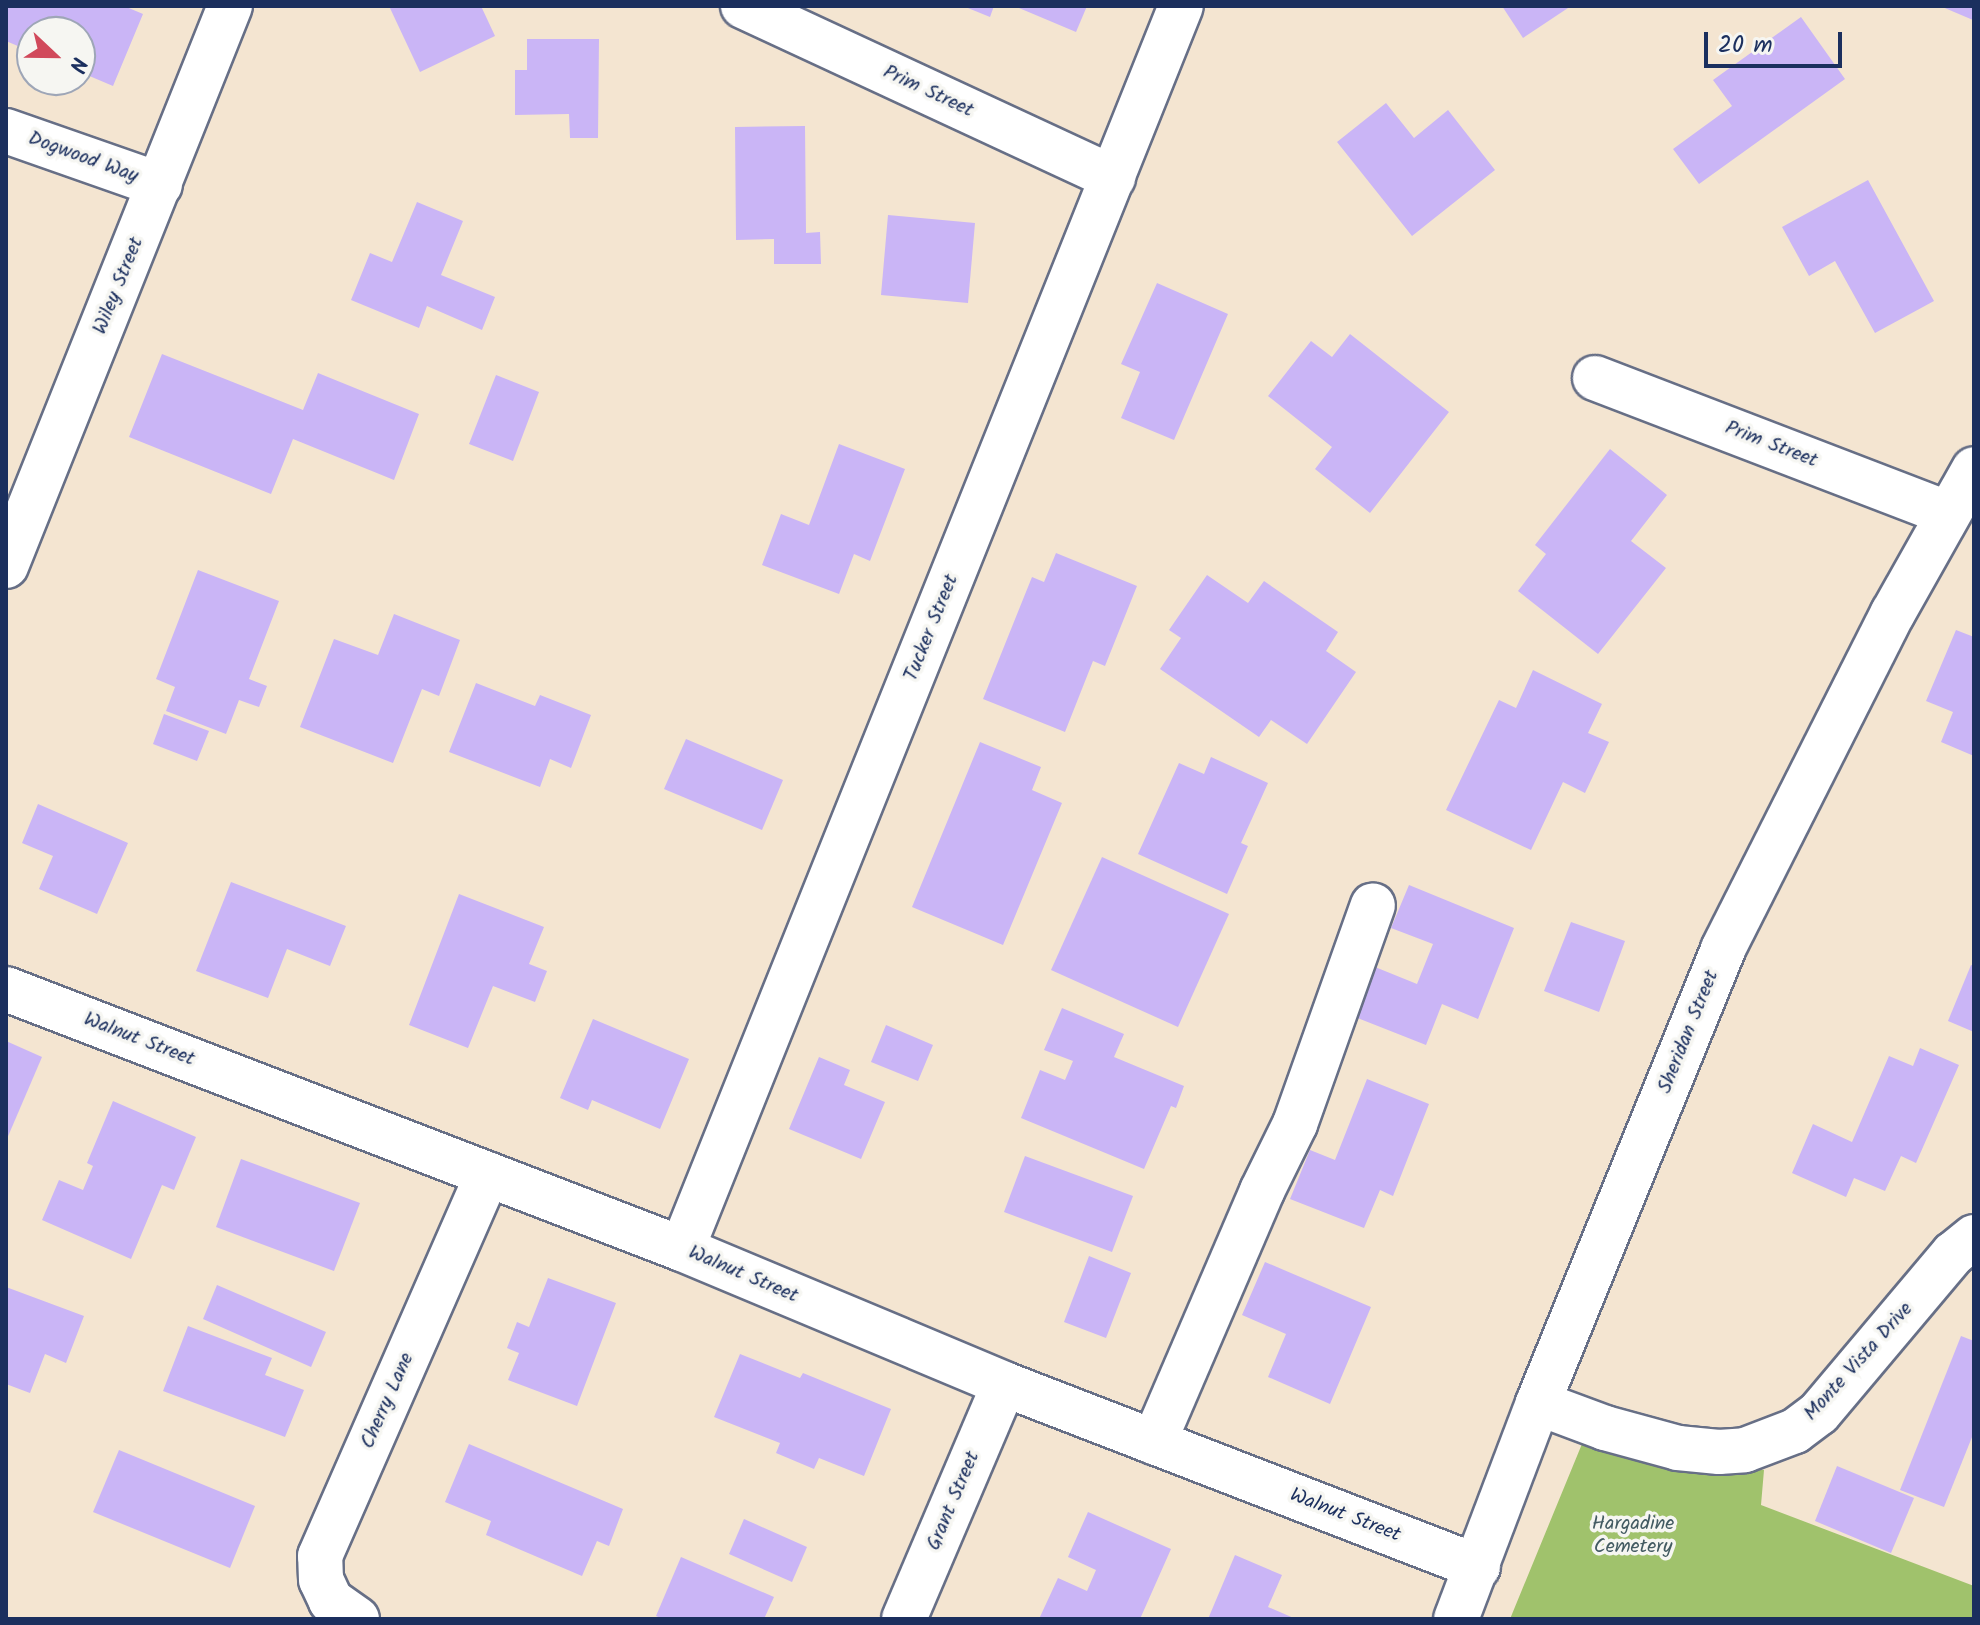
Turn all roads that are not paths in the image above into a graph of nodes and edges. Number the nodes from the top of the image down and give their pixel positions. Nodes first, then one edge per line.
1 (230, 6) edge
2 (743, 6) edge
3 (1181, 6) edge
4 (6, 131) edge
5 (1113, 178) junction
6 (160, 185) junction
7 (1595, 378) dead end
8 (1974, 469) edge
9 (1947, 513) junction
10 (6, 566) edge
11 (1373, 905) dead end
12 (6, 989) edge
13 (488, 1174) junction
14 (1974, 1237) edge
15 (682, 1249) junction
16 (1004, 1384) junction
17 (1538, 1403) junction
18 (1154, 1442) junction
19 (1478, 1567) junction
20 (357, 1619) edge
21 (904, 1619) edge
22 (1456, 1619) edge

1 - 6 street, Wiley Street
2 - 5 street, Prim Street
3 - 5 street, Tucker Street
4 - 6 street, Dogwood Way
5 - 15 street, Tucker Street
6 - 10 street, Wiley Street
7 - 9 street, Prim Street
8 - 9 street, Sheridan Street
9 - 17 street, Sheridan Street
11 - 18 street
12 - 13 street, Walnut Street
13 - 15 street, Walnut Street
13 - 20 street, Cherry Lane
14 - 17 street, Monte Vista Drive
15 - 16 street, Walnut Street
16 - 18 street, Walnut Street
16 - 21 street, Grant Street
17 - 19 street, Sheridan Street
18 - 19 street, Walnut Street
19 - 22 street, Sheridan Street

